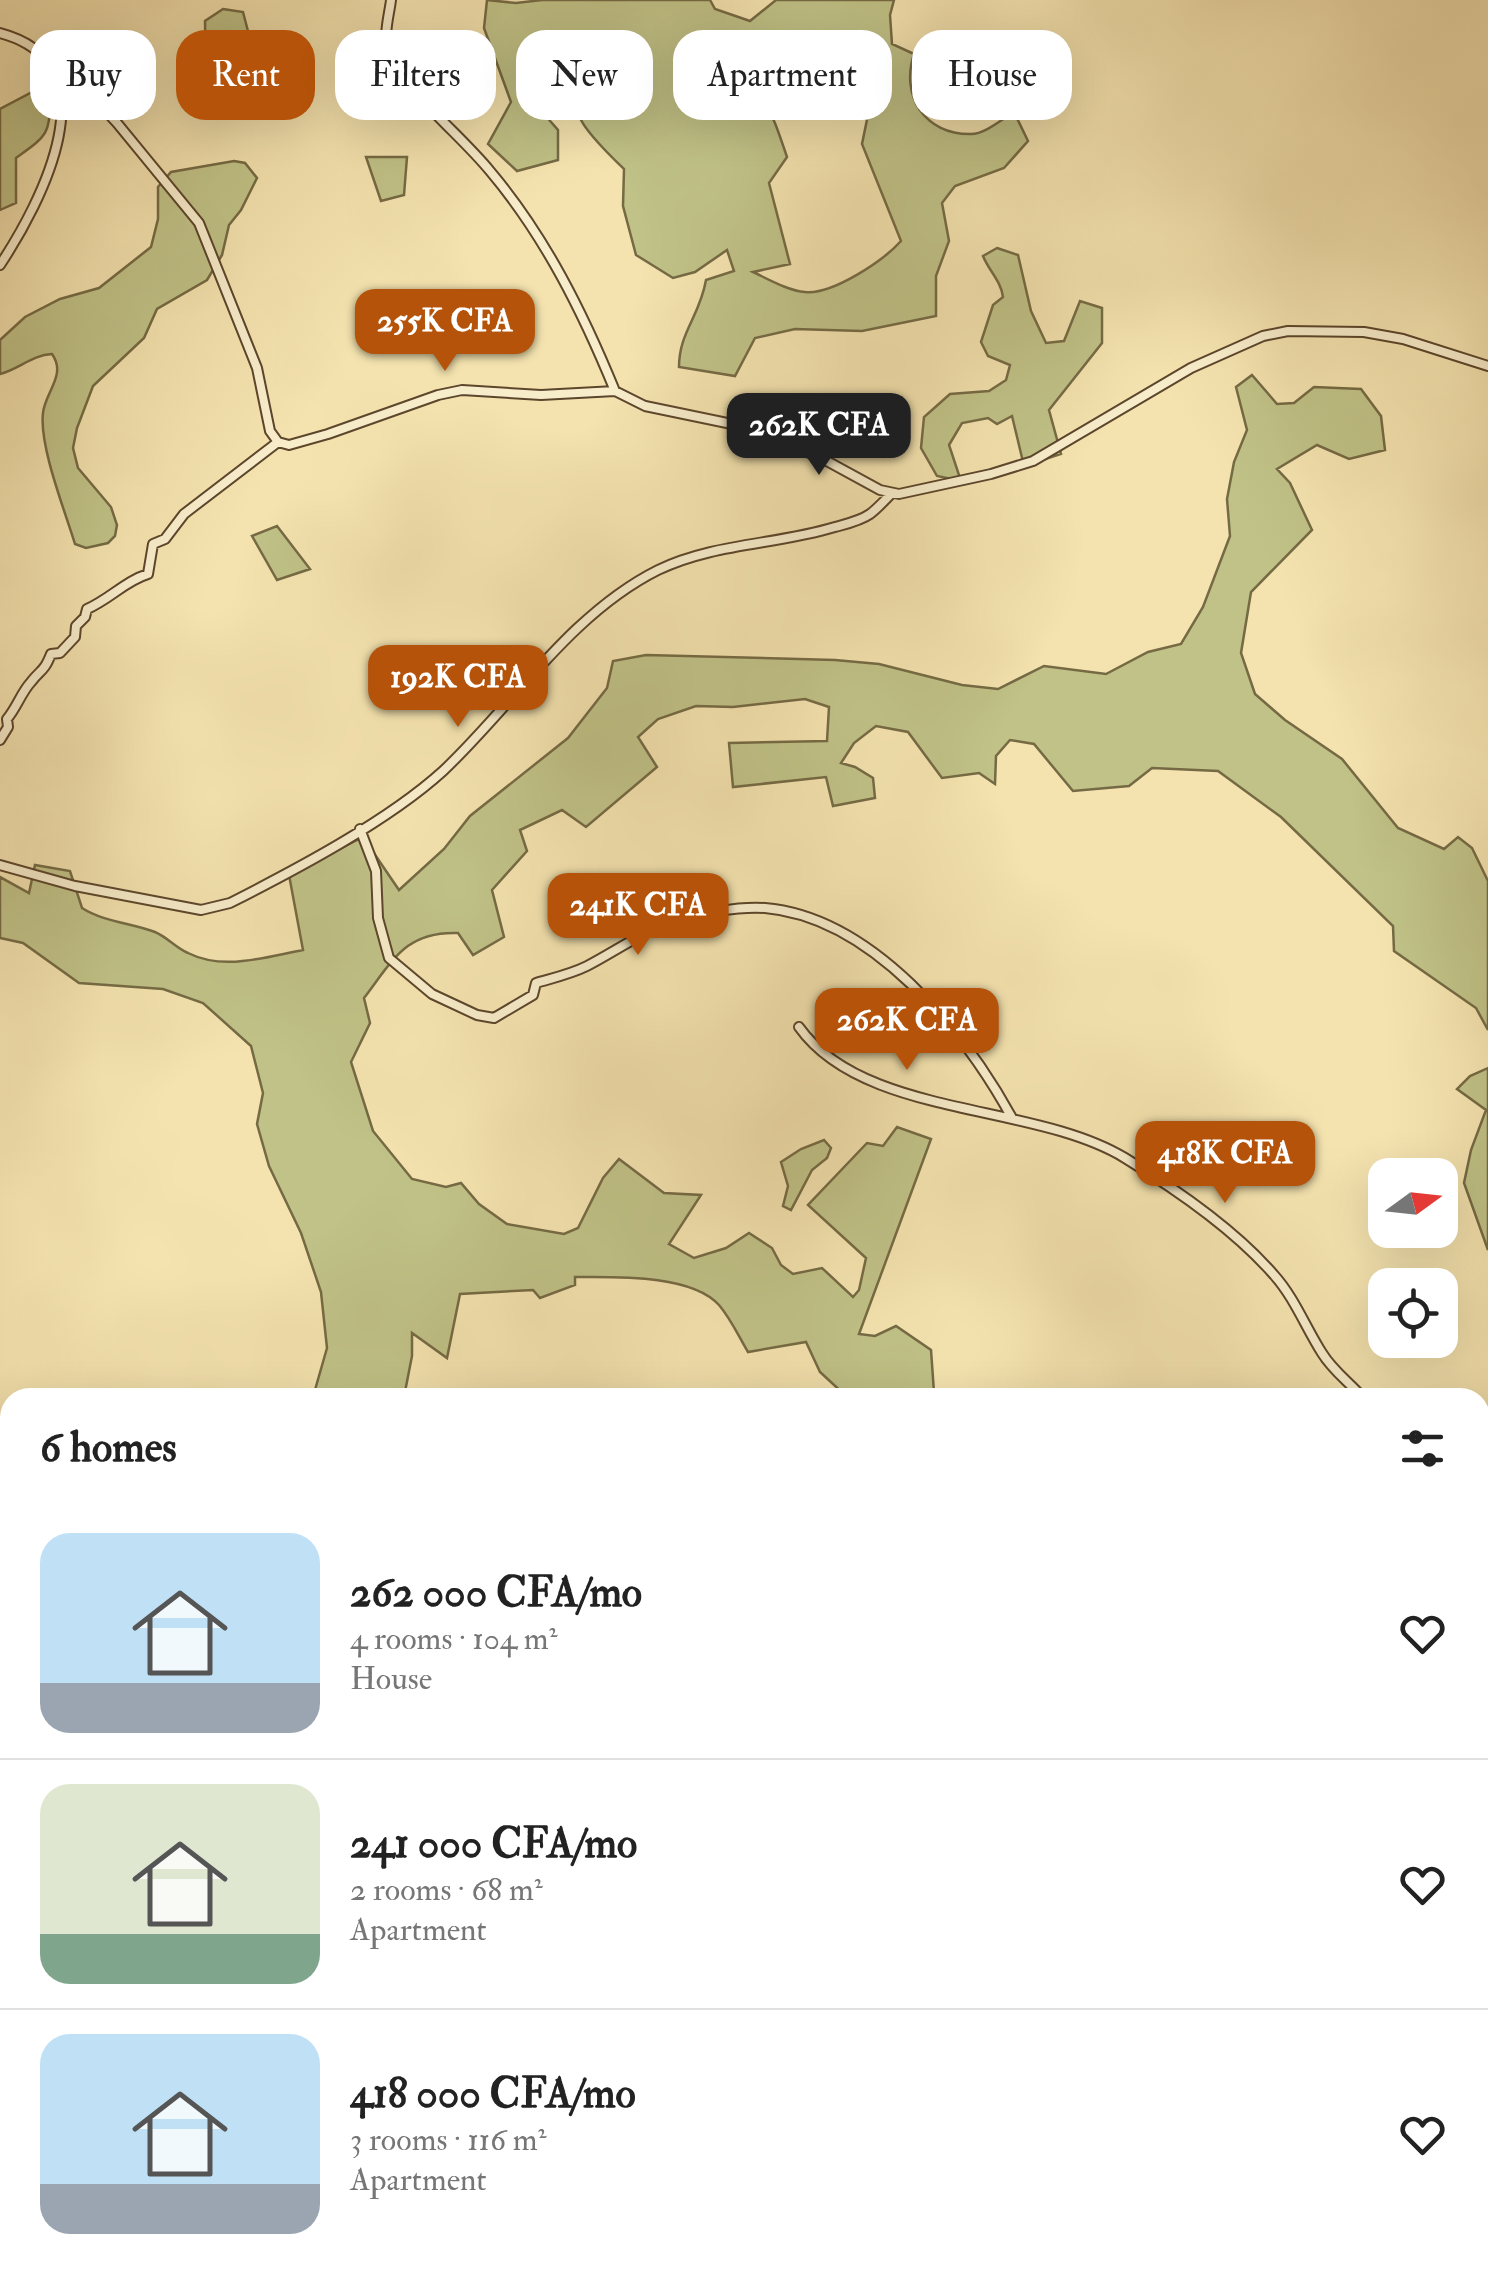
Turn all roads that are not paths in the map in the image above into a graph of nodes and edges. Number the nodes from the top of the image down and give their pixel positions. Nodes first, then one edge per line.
1 (391, 0) edge
2 (0, 33) edge
3 (30, 45) edge
4 (61, 120) edge
5 (115, 120) edge
6 (0, 265) edge
7 (1488, 366) edge
8 (615, 392) junction
9 (278, 442) junction
10 (892, 493) junction
11 (0, 740) edge
12 (360, 829) junction
13 (0, 865) edge
14 (798, 1027) dead end
15 (1012, 1118) junction
16 (1351, 1388) edge

1 - 8 street
2 - 3 street
4 - 6 street
5 - 9 street
7 - 10 street
8 - 9 street
8 - 10 street
9 - 11 street
10 - 12 street
12 - 13 street
12 - 15 street
14 - 15 street
15 - 16 street

